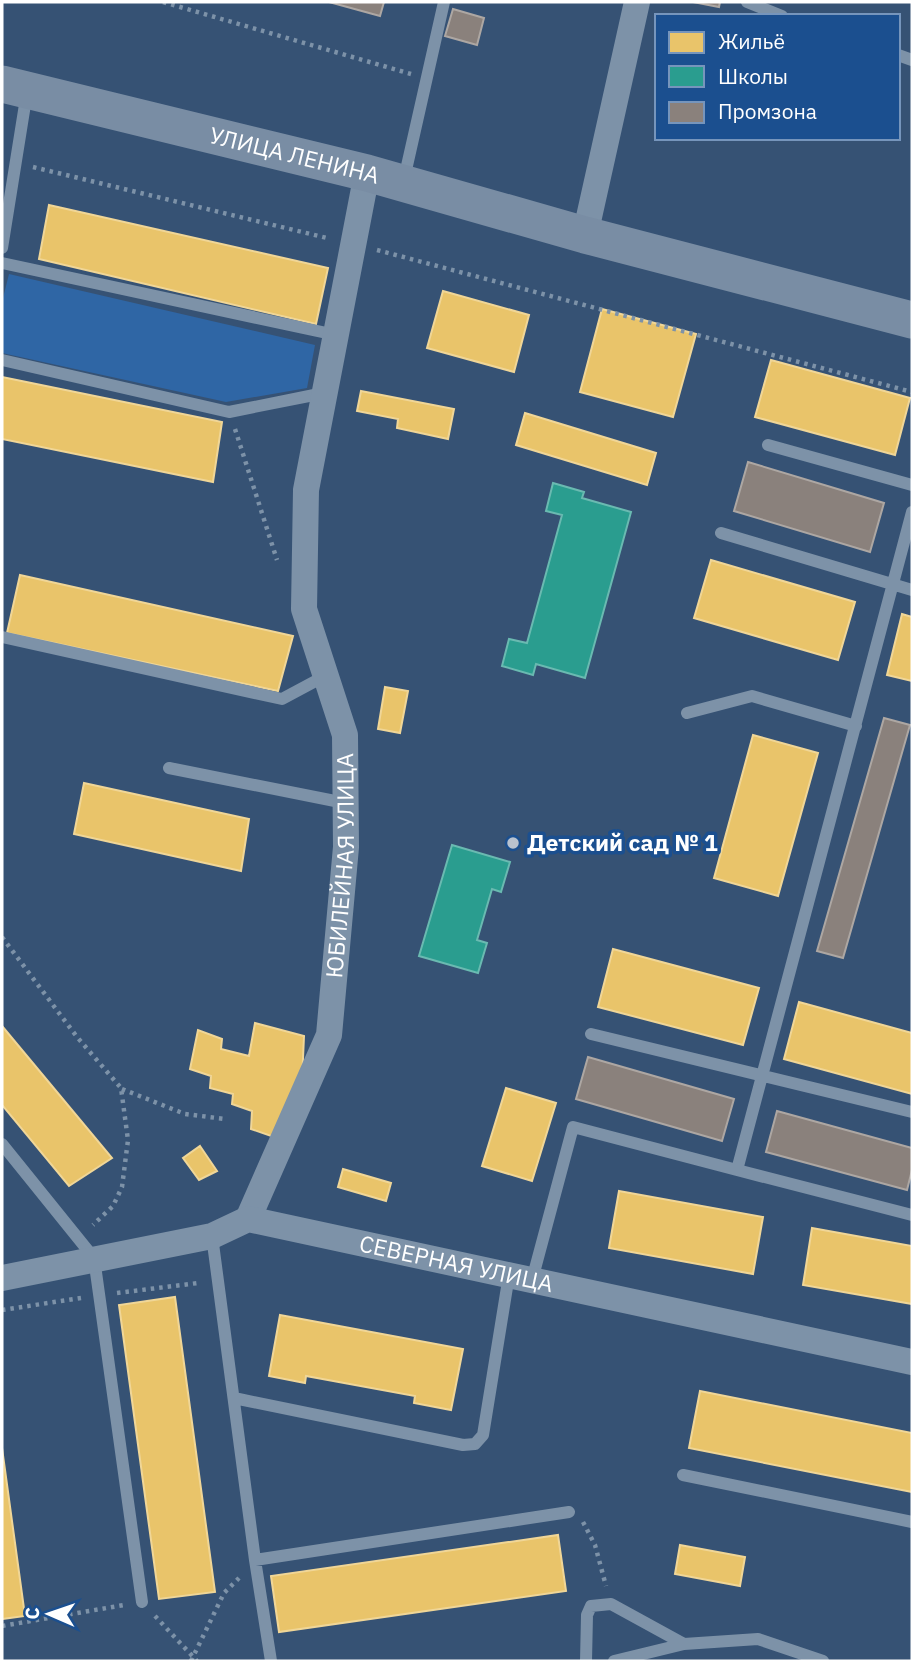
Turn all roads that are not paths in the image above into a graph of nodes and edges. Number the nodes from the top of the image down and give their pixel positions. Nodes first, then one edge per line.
1 (444, 2) edge
2 (638, 2) edge
3 (747, 2) edge
4 (777, 14) edge
5 (15, 87) edge
6 (367, 173) junction
7 (403, 183) junction
8 (585, 235) junction
9 (2, 248) edge
10 (2, 263) edge
11 (912, 320) edge
12 (336, 335) junction
13 (2, 359) edge
14 (324, 393) junction
15 (768, 445) dead end
16 (912, 485) edge
17 (912, 512) edge
18 (721, 533) dead end
19 (893, 585) junction
20 (912, 590) edge
21 (2, 637) edge
22 (326, 676) junction
23 (687, 713) dead end
24 (856, 726) junction
25 (169, 768) dead end
26 (345, 803) junction
27 (592, 1034) dead end
28 (762, 1077) junction
29 (912, 1112) edge
30 (2, 1144) edge
31 (737, 1170) junction
32 (912, 1215) edge
33 (248, 1219) junction
34 (212, 1236) junction
35 (86, 1248) junction
36 (2, 1278) edge
37 (521, 1278) junction
38 (912, 1362) edge
39 (234, 1398) junction
40 (683, 1475) dead end
41 (569, 1512) road end
42 (912, 1522) edge
43 (256, 1560) junction
44 (142, 1602) road end
45 (684, 1644) junction
46 (271, 1661) edge
47 (586, 1661) edge
48 (614, 1661) edge
49 (823, 1661) edge

1 - 7 lane
2 - 8 street
3 - 4 lane
5 - 6 main road, УЛИЦА ЛЕНИНА
5 - 9 lane
6 - 7 main road, УЛИЦА ЛЕНИНА
6 - 12 street, ЮБИЛЕЙНАЯ УЛИЦА
7 - 8 main road, УЛИЦА ЛЕНИНА
8 - 11 main road, УЛИЦА ЛЕНИНА
10 - 12 lane
12 - 14 street, ЮБИЛЕЙНАЯ УЛИЦА
13 - 14 lane
14 - 22 street, ЮБИЛЕЙНАЯ УЛИЦА
15 - 16 lane
17 - 19 lane
18 - 19 lane
19 - 20 lane
19 - 24 lane
21 - 22 lane
22 - 26 street, ЮБИЛЕЙНАЯ УЛИЦА
23 - 24 lane
24 - 28 lane
25 - 26 lane
26 - 33 street, ЮБИЛЕЙНАЯ УЛИЦА
27 - 28 lane
28 - 29 lane
28 - 31 lane
30 - 35 lane
31 - 32 lane
31 - 37 lane
33 - 34 street
33 - 37 street, СЕВЕРНАЯ УЛИЦА
34 - 35 street
34 - 39 lane
35 - 36 street
35 - 44 lane
37 - 38 street, СЕВЕРНАЯ УЛИЦА
37 - 39 lane
39 - 43 lane
40 - 42 lane
41 - 43 lane
43 - 46 lane
45 - 47 lane
45 - 48 lane
45 - 49 lane

